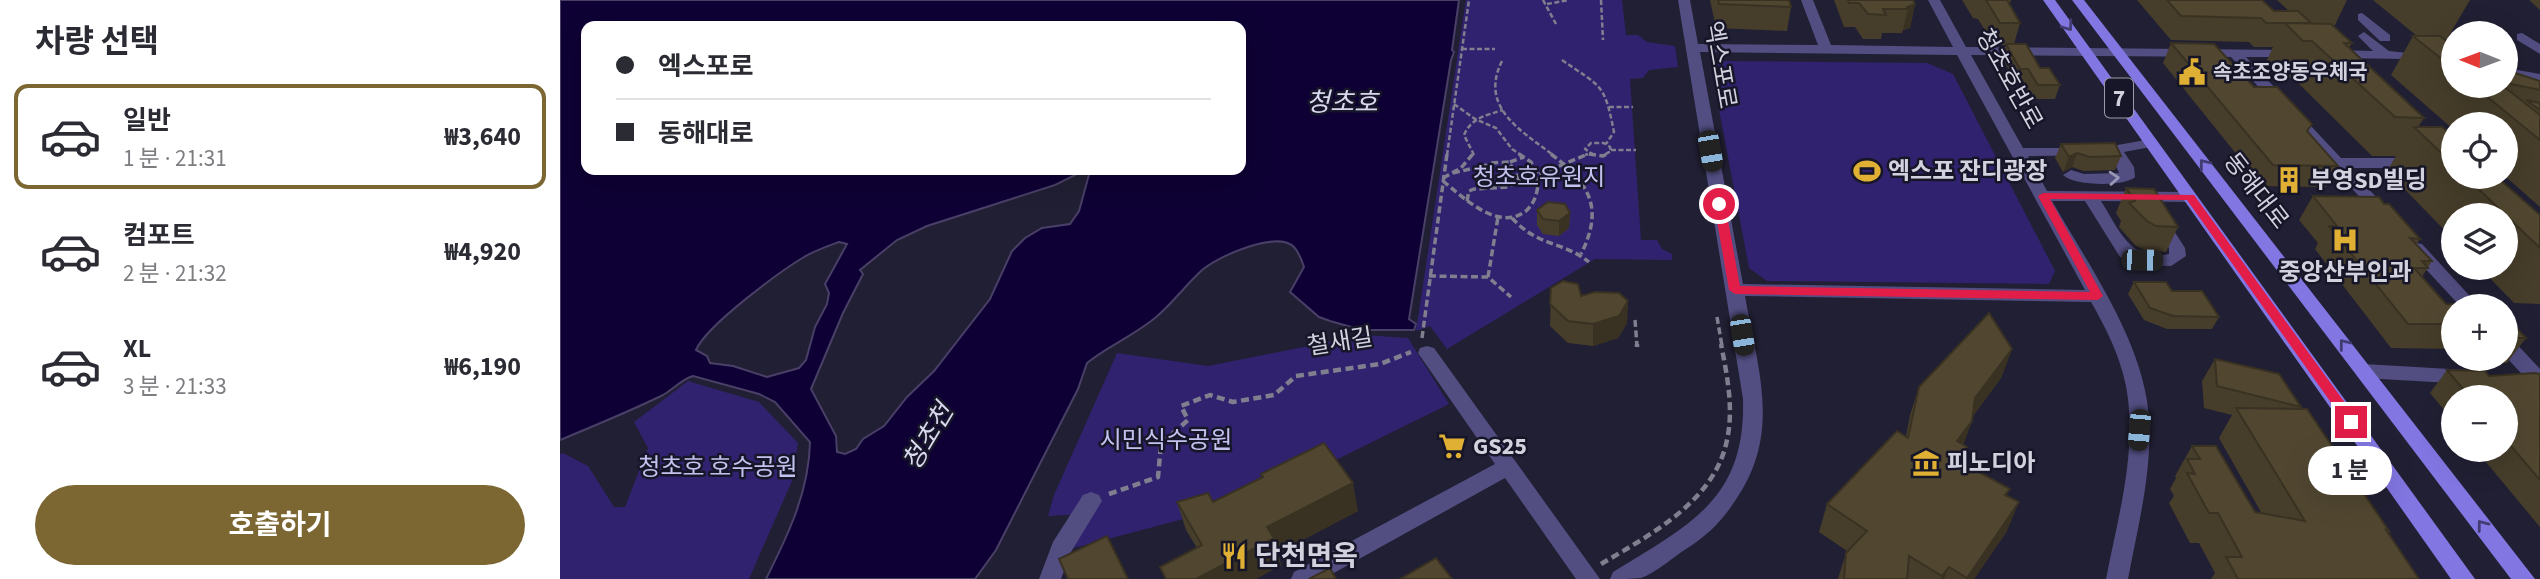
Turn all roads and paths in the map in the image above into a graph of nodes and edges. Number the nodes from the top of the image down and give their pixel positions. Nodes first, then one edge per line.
1 (1469, 0) edge
2 (1569, 0) edge
3 (1601, 0) edge
4 (1684, 0) edge
5 (1807, 0) edge
6 (1934, 0) edge
7 (2049, 0) edge
8 (2078, 0) edge
9 (1544, 2) edge
10 (2362, 17) dead end
11 (1556, 24) dead end
12 (2364, 36) dead end
13 (2385, 37) dead end
14 (2522, 37) dead end
15 (1603, 40) dead end
16 (1693, 48) junction
17 (1462, 49) junction
18 (1495, 49) dead end
19 (1826, 50) junction
20 (1964, 52) junction
21 (2087, 53) junction
22 (2118, 53) junction
23 (2234, 53) junction
24 (2386, 55) junction
25 (2433, 58) junction
26 (2539, 58) edge
27 (1562, 60) dead end
28 (2441, 60) edge
29 (1503, 61) dead end
30 (2441, 65) edge
31 (2518, 74) edge
32 (2540, 78) edge
33 (2518, 83) edge
34 (2540, 93) edge
35 (1454, 104) junction
36 (1609, 107) junction
37 (1633, 107) dead end
38 (1503, 110) junction
39 (1475, 119) junction
40 (2151, 143) junction
41 (1606, 144) junction
42 (1611, 150) junction
43 (1636, 150) dead end
44 (2115, 150) junction
45 (2019, 152) junction
46 (1588, 154) junction
47 (1524, 157) junction
48 (1509, 162) junction
49 (2336, 163) junction
50 (2430, 163) edge
51 (1563, 164) junction
52 (1487, 165) junction
53 (1452, 173) junction
54 (1538, 175) junction
55 (2071, 175) dead end
56 (1443, 179) junction
57 (1519, 180) junction
58 (1501, 186) junction
59 (2043, 196) junction
60 (2090, 197) junction
61 (2144, 197) junction
62 (2190, 197) junction
63 (1467, 201) junction
64 (1498, 216) junction
65 (1512, 218) junction
66 (1581, 254) junction
67 (1589, 262) dead end
68 (1429, 276) junction
69 (1488, 277) junction
70 (1735, 290) junction
71 (2459, 294) edge
72 (2098, 296) junction
73 (1511, 297) dead end
74 (1716, 308) dead end
75 (1635, 320) dead end
76 (1637, 347) dead end
77 (1427, 354) junction
78 (2518, 358) edge
79 (2364, 371) junction
80 (2480, 378) edge
81 (2518, 381) edge
82 (2540, 382) edge
83 (1508, 467) junction
84 (1091, 501) joint
85 (1608, 559) dead end
86 (1049, 579) edge
87 (1302, 579) edge
88 (1589, 579) edge
89 (1621, 579) edge
90 (2118, 579) edge
91 (2464, 579) edge
92 (2524, 579) edge

1 - 17 path
2 - 9 path
3 - 15 path
4 - 16 street, 엑스포로
5 - 19 street
6 - 20 street, 청초호반로
7 -> 21 main road, 7
8 - 22 main road, 동해대로 / 7
9 - 11 path
10 - 13 street
12 - 24 street
14 - 26 street
16 - 19 street
16 - 70 street, 엑스포로
17 - 18 path
17 - 35 path
19 - 20 street
20 - 21 street
20 - 45 street, 청초호반로
21 - 22 street
21 - 40 main road, 7
22 - 23 street
79 -> 22 main road, 동해대로 / 7
23 - 24 street
23 - 49 street
24 - 25 street
25 - 28 street
25 - 30 street
27 - 36 path
29 - 38 path
31 - 32 street
33 - 34 street
35 - 39 path
35 - 56 path
36 - 37 path
36 - 41 path
38 - 39 path
38 - 51 path
39 - 47 path
39 - 53 path
40 - 44 street
40 - 62 main road, 7
41 - 42 path
41 - 46 path
42 - 43 path
42 - 46 path
44 - 45 street
55 -> 44 street
45 - 59 street, 청초호반로
46 - 51 path
47 - 48 path
47 - 54 path
48 - 52 path
48 - 57 path
49 - 50 street
49 - 71 street
51 - 54 path
51 - 66 path
52 - 53 path
52 - 58 path
53 - 56 path
54 - 57 path
54 - 65 path
56 - 63 path
56 - 68 path
57 - 58 path
58 - 63 path
59 - 60 street
59 - 72 street, 청초호반로
60 - 61 street
60 - 61 street
61 - 62 street
62 - 91 main road, 7
63 - 64 path
64 - 65 path
64 - 69 path
65 - 66 path
66 - 67 path
68 - 69 path
68 - 77 path
69 - 73 path
70 - 72 street
70 - 89 street, 엑스포로
72 - 90 street, 청초호반로
74 - 85 path
75 - 76 path
77 - 83 street
77 - 84 path, 철새길
78 - 82 street
79 - 80 street
92 -> 79 main road, 동해대로 / 7
81 - 82 street
83 - 87 street
83 - 88 street
84 - 86 street

